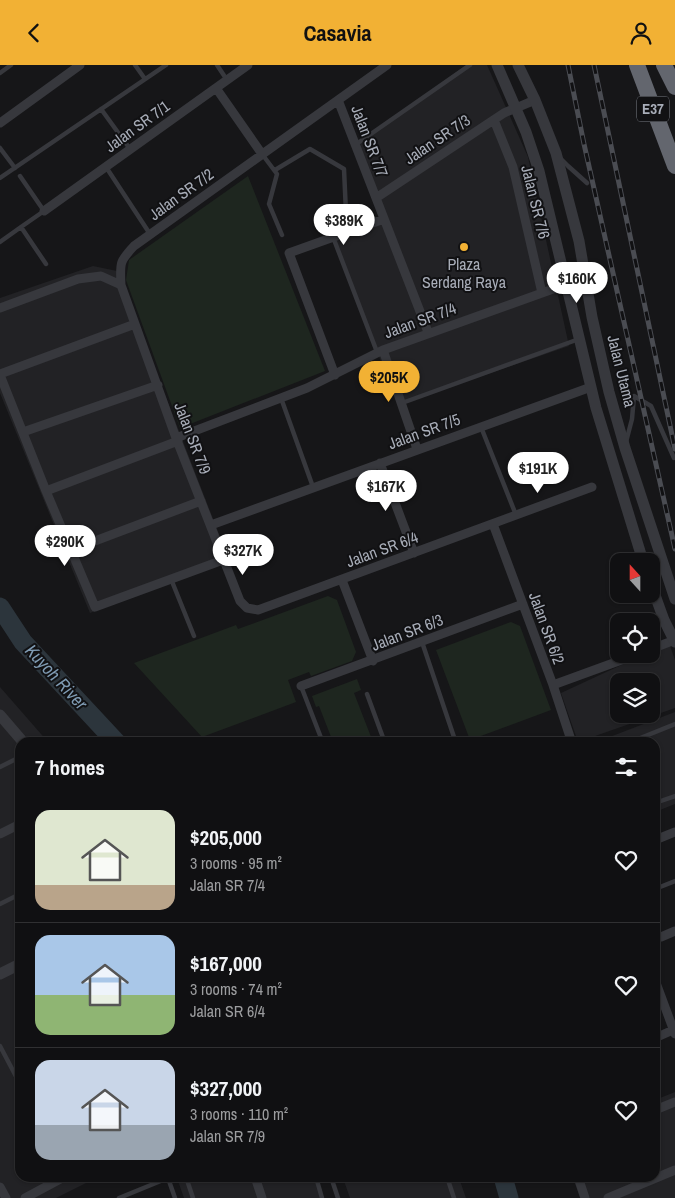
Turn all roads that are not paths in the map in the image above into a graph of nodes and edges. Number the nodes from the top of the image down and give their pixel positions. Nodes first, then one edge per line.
1 (11, 65) edge
2 (80, 65) edge
3 (134, 65) edge
4 (166, 65) edge
5 (217, 65) edge
6 (248, 65) edge
7 (387, 65) edge
8 (470, 65) edge
9 (496, 65) edge
10 (518, 65) edge
11 (637, 65) edge
12 (664, 65) edge
13 (0, 73) edge
14 (145, 79) junction
15 (228, 80) junction
16 (675, 87) edge
17 (216, 88) junction
18 (338, 100) junction
19 (535, 100) junction
20 (516, 108) junction
21 (101, 109) junction
22 (494, 120) junction
23 (0, 123) edge
24 (355, 145) junction
25 (0, 148) edge
26 (130, 149) junction
27 (556, 153) junction
28 (262, 154) junction
29 (675, 166) edge
30 (106, 167) junction
31 (15, 168) junction
32 (274, 170) junction
33 (20, 176) dead end
34 (0, 178) edge
35 (587, 183) dead end
36 (376, 198) junction
37 (44, 211) junction
38 (346, 213) dead end
39 (384, 219) junction
40 (22, 227) junction
41 (150, 235) junction
42 (282, 235) dead end
43 (333, 237) junction
44 (0, 242) edge
45 (46, 264) dead end
46 (567, 283) junction
47 (121, 285) junction
48 (542, 293) junction
49 (0, 308) edge
50 (135, 324) junction
51 (428, 333) junction
52 (579, 339) junction
53 (380, 351) junction
54 (0, 374) edge
55 (335, 375) junction
56 (158, 385) junction
57 (591, 387) junction
58 (281, 398) junction
59 (402, 403) junction
60 (481, 426) junction
61 (23, 432) junction
62 (177, 439) junction
63 (625, 448) junction
64 (417, 449) junction
65 (674, 458) edge
66 (380, 463) junction
67 (313, 487) junction
68 (592, 487) dead end
69 (46, 491) junction
70 (201, 501) junction
71 (516, 515) junction
72 (493, 524) junction
73 (211, 525) junction
74 (70, 550) junction
75 (414, 553) junction
76 (641, 553) edge
77 (223, 560) junction
78 (171, 579) junction
79 (342, 579) junction
80 (675, 599) edge
81 (240, 601) joint
82 (658, 603) edge
83 (523, 604) junction
84 (194, 635) dead end
85 (422, 642) junction
86 (675, 642) edge
87 (660, 646) edge
88 (373, 661) junction
89 (613, 663) edge
90 (553, 685) junction
91 (301, 686) joint
92 (367, 694) dead end
93 (0, 715) edge
94 (675, 724) edge
95 (19, 737) edge
96 (321, 737) edge
97 (382, 737) edge
98 (454, 737) edge
99 (570, 737) edge
100 (643, 737) edge
101 (15, 760) edge
102 (0, 767) edge
103 (675, 796) edge
104 (660, 801) edge
105 (15, 826) edge
106 (675, 832) edge
107 (0, 834) edge
108 (660, 838) edge
109 (675, 881) edge
110 (660, 887) edge
111 (15, 896) edge
112 (0, 904) edge
113 (675, 931) edge
114 (661, 937) dead end
115 (15, 966) edge
116 (0, 974) edge
117 (660, 997) edge
118 (674, 1032) edge
119 (660, 1036) edge
120 (0, 1046) edge
121 (15, 1074) edge
122 (675, 1102) edge
123 (660, 1108) edge
124 (675, 1170) edge
125 (660, 1176) edge
126 (54, 1182) edge
127 (158, 1182) edge
128 (169, 1182) edge
129 (188, 1182) edge
130 (257, 1182) edge
131 (317, 1182) edge
132 (333, 1182) edge
133 (449, 1182) edge
134 (580, 1182) edge
135 (646, 1182) edge
136 (0, 1187) edge
137 (6, 1198) edge
138 (24, 1198) edge
139 (118, 1198) edge
140 (175, 1198) edge
141 (193, 1198) edge
142 (262, 1198) edge
143 (322, 1198) edge
144 (338, 1198) edge
145 (454, 1198) edge
146 (585, 1198) edge
147 (608, 1198) edge

1 - 13 lane
2 - 23 street
3 - 14 lane
4 - 14 lane
5 - 15 lane
6 - 15 street, Jalan SR 7/1
7 - 18 street, Jalan SR 7/2
8 - 24 lane
9 - 20 street, Jalan Utama
10 - 19 street, Jalan Utama
11 - 29 highway, E37
12 - 16 highway, E37
14 - 21 lane
15 - 17 street, Jalan SR 7/1
17 - 26 street, Jalan SR 7/1
17 - 28 street
18 - 24 street, Jalan SR 7/7
18 - 28 street, Jalan SR 7/2
19 - 20 street, Jalan SR 7/3
19 - 27 street, Jalan Utama
20 - 22 street, Jalan SR 7/3
20 - 46 street, Jalan Utama
21 - 26 lane
21 - 31 lane
22 - 36 street, Jalan SR 7/3
22 - 48 street, Jalan SR 7/6
24 - 36 street, Jalan SR 7/7
25 - 31 lane
26 - 30 street, Jalan SR 7/1
27 - 35 lane
27 - 63 street, Jalan Utama
28 - 32 lane
28 - 41 street, Jalan SR 7/2
30 - 37 street, Jalan SR 7/1
30 - 41 lane
31 - 34 lane
32 - 38 lane
32 - 42 lane
33 - 37 lane
36 - 39 street, Jalan SR 7/7
37 - 40 lane
39 - 43 street
39 - 51 street, Jalan SR 7/7
40 - 44 lane
40 - 45 lane
41 - 47 street, Jalan SR 7/2
43 - 53 lane
43 - 55 street
46 - 48 street, Jalan SR 7/4
46 - 52 street, Jalan Utama
47 - 49 street
47 - 50 street, Jalan SR 7/9
48 - 51 street, Jalan SR 7/4
50 - 54 street
50 - 56 street, Jalan SR 7/9
51 - 53 street, Jalan SR 7/4
52 - 57 street, Jalan Utama
52 - 59 lane
53 - 55 street, Jalan SR 7/4
53 - 59 street
54 - 61 street
55 - 58 street, Jalan SR 7/4
56 - 61 street
56 - 62 street, Jalan SR 7/9
57 - 60 street, Jalan SR 7/5
57 - 76 street, Jalan Utama
58 - 62 street, Jalan SR 7/4
58 - 67 lane
59 - 64 street
60 - 64 street, Jalan SR 7/5
60 - 71 lane
61 - 69 street
62 - 69 street, Jalan SR 7/4
62 - 70 street, Jalan SR 7/9
63 - 65 lane
63 - 80 street, Jalan Utama
64 - 66 street, Jalan SR 7/5
66 - 67 street, Jalan SR 7/5
66 - 75 street
67 - 73 street, Jalan SR 7/5
68 - 71 street, Jalan SR 6/4
69 - 74 street
70 - 73 street, Jalan SR 7/9
70 - 74 street
71 - 72 street, Jalan SR 6/4
72 - 75 street, Jalan SR 6/4
72 - 83 street, Jalan SR 6/2
73 - 77 street, Jalan SR 7/9
74 - 78 street
75 - 79 street, Jalan SR 6/4
77 - 78 street
77 - 81 street, Jalan SR 7/9
78 - 84 lane
79 - 81 street, Jalan SR 6/4
79 - 88 street
82 - 86 street
83 - 85 street, Jalan SR 6/3
83 - 90 street, Jalan SR 6/2
85 - 88 street, Jalan SR 6/3
85 - 98 lane
86 - 87 street
88 - 91 street, Jalan SR 6/3
89 - 90 street
90 - 99 street, Jalan SR 6/2
91 - 96 lane
92 - 97 lane
93 - 95 street
94 - 100 lane
101 - 102 lane
103 - 104 lane
105 - 107 street
106 - 108 street
109 - 110 lane
111 - 112 lane
113 - 114 street
115 - 116 street
117 - 118 street
118 - 119 street
120 - 121 lane
122 - 123 street
124 - 125 street
126 - 138 street
127 - 139 lane
128 - 140 lane
129 - 141 lane
130 - 142 street
131 - 143 lane
132 - 144 lane
133 - 145 lane
134 - 146 street
135 - 147 street
136 - 137 street

